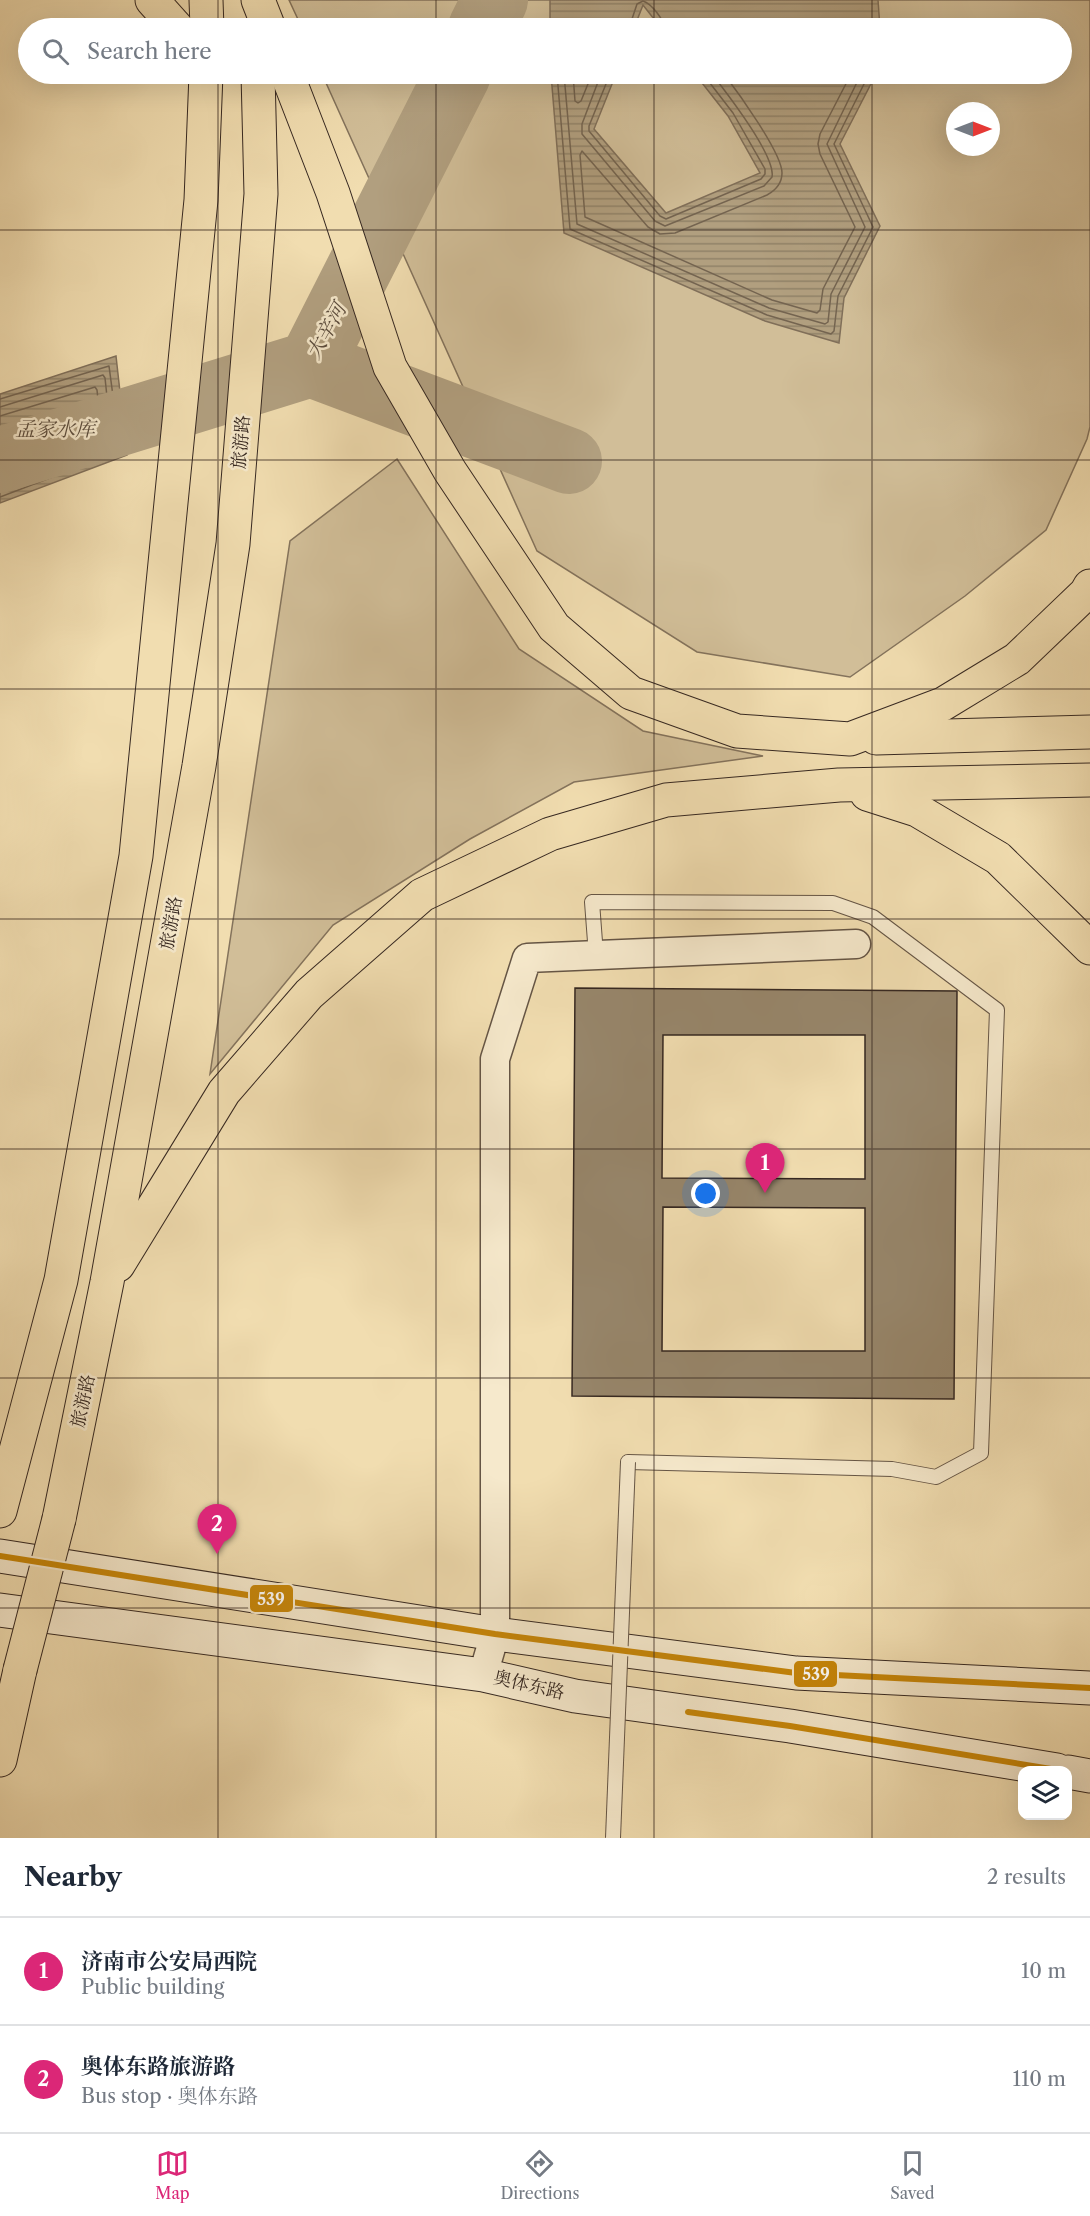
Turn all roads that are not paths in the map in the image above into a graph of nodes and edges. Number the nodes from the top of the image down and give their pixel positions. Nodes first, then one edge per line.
1 (152, 0) edge
2 (206, 0) edge
3 (257, 0) edge
4 (168, 18) edge
5 (207, 18) edge
6 (257, 18) edge
7 (265, 18) edge
8 (206, 84) edge
9 (258, 84) edge
10 (291, 84) edge
11 (1090, 586) edge
12 (1090, 732) edge
13 (850, 739) junction
14 (1090, 780) edge
15 (839, 785) junction
16 (856, 944) dead end
17 (1090, 948) edge
18 (596, 955) junction
19 (107, 1282) junction
20 (0, 1510) edge
21 (0, 1556) edge
22 (0, 1610) edge
23 (495, 1634) junction
24 (483, 1675) junction
25 (1090, 1688) edge
26 (0, 1760) edge
27 (1033, 1766) edge
28 (1072, 1773) edge
29 (1090, 1776) edge
30 (613, 1838) edge

1 - 4 main road
2 - 5 main road
3 - 6 main road
3 - 7 main road
8 - 20 main road
9 - 19 main road, 旅游路
10 - 13 main road
11 - 13 main road
12 - 13 main road
14 - 15 main road
15 - 17 main road
15 - 19 main road
16 - 18 street
18 - 23 street
18 - 30 lane, bridge
19 - 26 main road, 旅游路, bridge
21 - 23 main road
22 - 24 main road, 奥体东路
23 - 24 street
23 - 25 main road
24 - 27 main road, 奥体东路
28 - 29 main road

